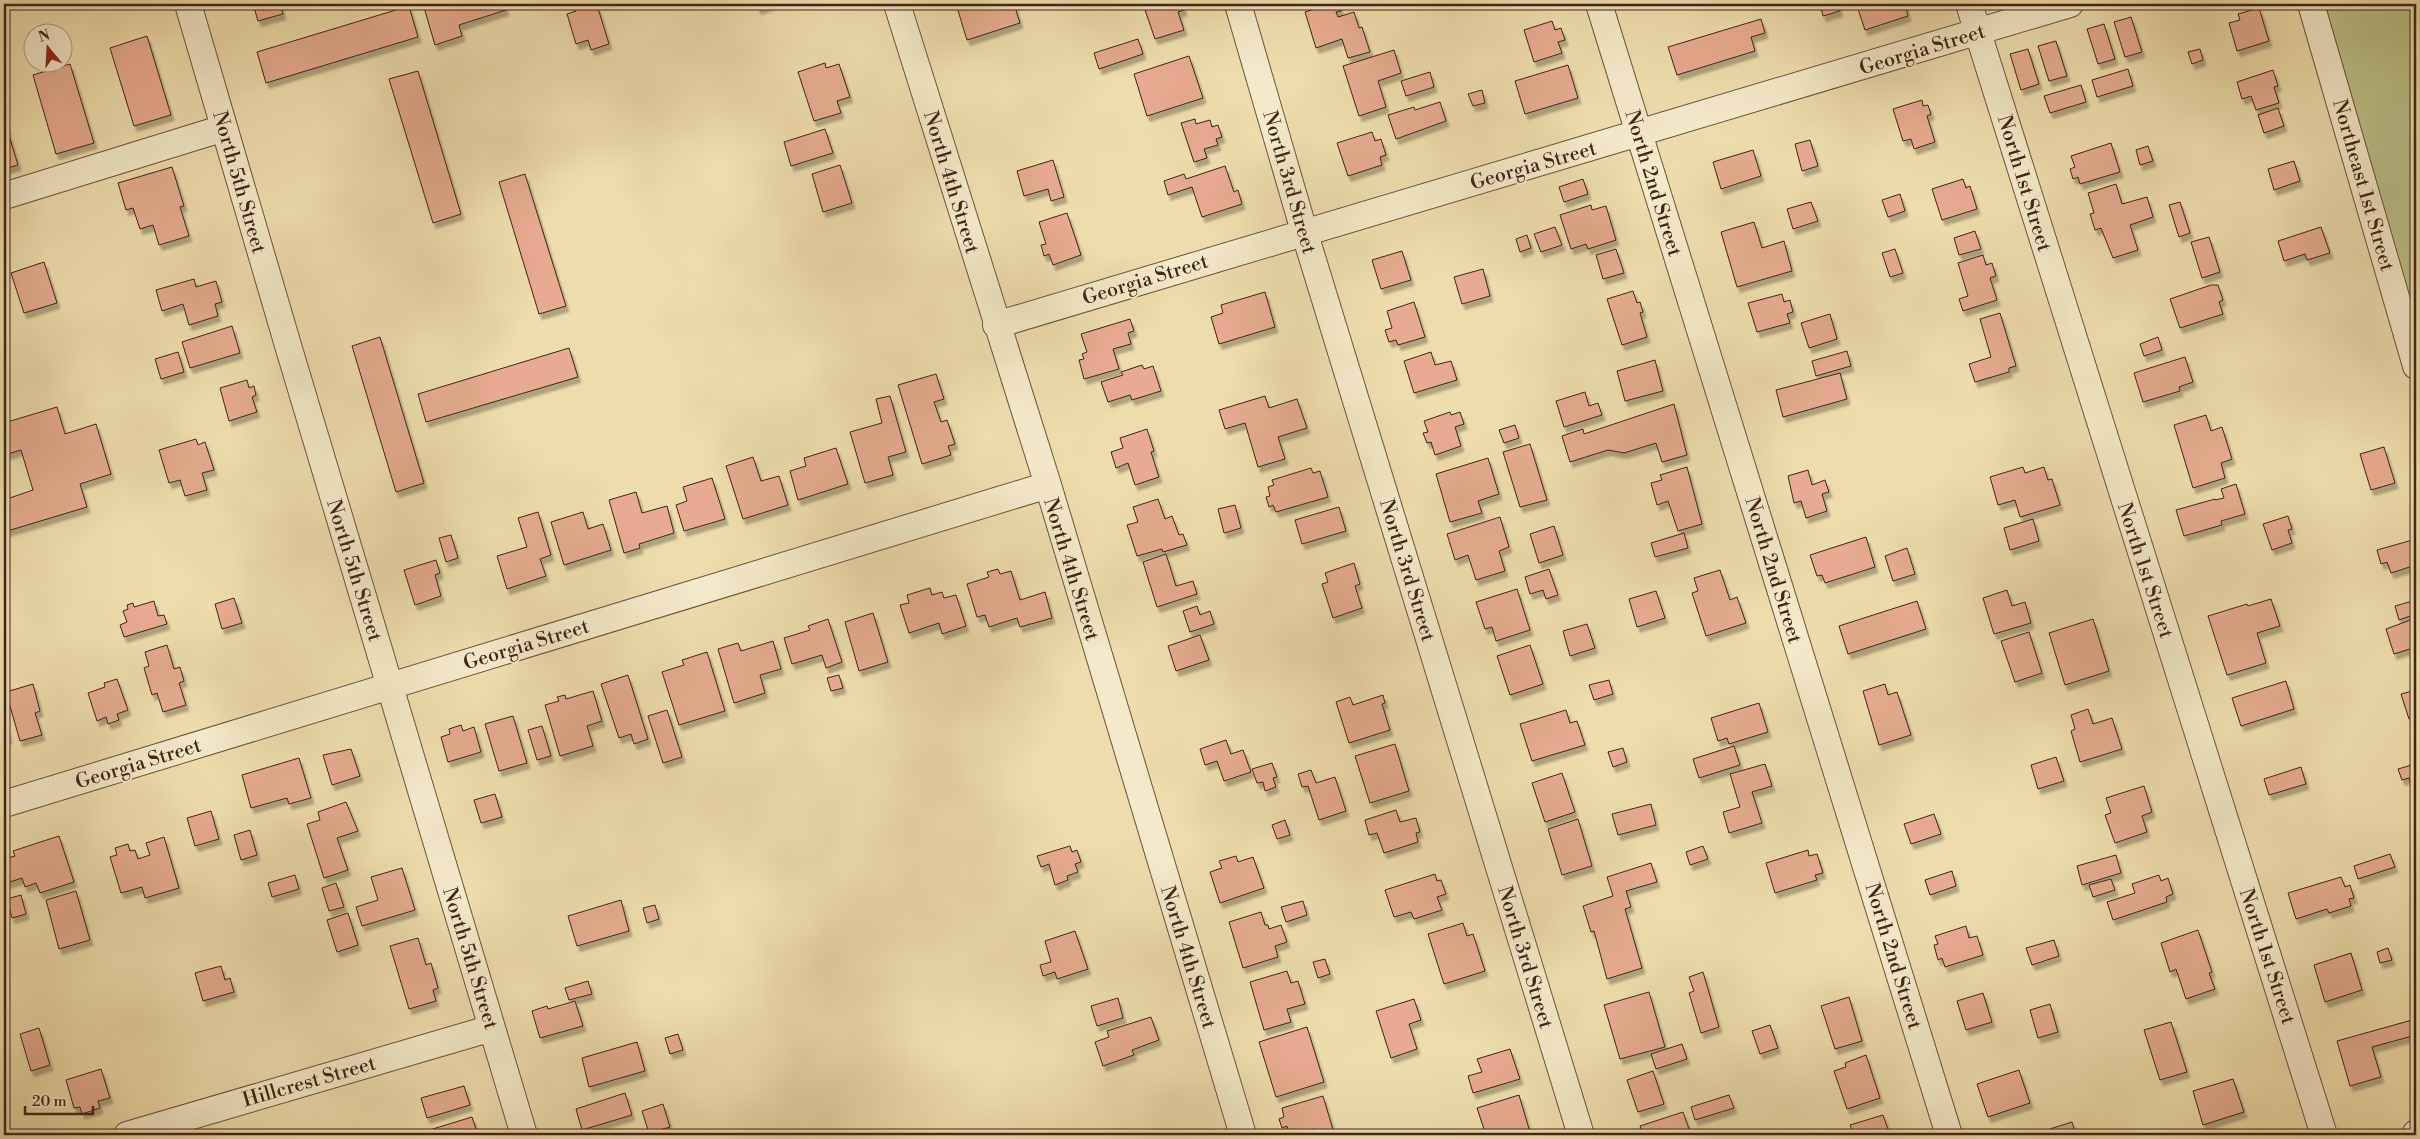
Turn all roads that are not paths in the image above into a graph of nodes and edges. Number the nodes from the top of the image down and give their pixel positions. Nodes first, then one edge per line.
1 (188, 4) edge
2 (897, 4) edge
3 (1238, 4) edge
4 (1599, 4) edge
5 (1970, 4) edge
6 (2070, 4) edge
7 (2311, 4) edge
8 (1978, 32) junction
9 (224, 128) junction
10 (1639, 134) junction
11 (4, 196) edge
12 (1304, 231) junction
13 (996, 325) junction
14 (2416, 366) edge
15 (1048, 485) junction
16 (390, 686) junction
17 (4, 804) edge
18 (492, 1028) junction
19 (127, 1135) edge
20 (524, 1135) edge
21 (1243, 1135) edge
22 (1581, 1135) edge
23 (1949, 1135) edge
24 (2324, 1135) edge

1 - 9 street, North 5th Street
2 - 13 street, North 4th Street
3 - 12 street, North 3rd Street
4 - 10 street, North 2nd Street
5 - 8 street, North 1st Street
6 - 8 street, Georgia Street
7 - 14 street, Northeast 1st Street
8 - 10 street, Georgia Street
8 - 24 street, North 1st Street
9 - 11 street
9 - 16 street, North 5th Street
10 - 12 street, Georgia Street
10 - 23 street, North 2nd Street
12 - 13 street, Georgia Street
12 - 22 street, North 3rd Street
13 - 15 street, North 4th Street
15 - 16 street, Georgia Street
15 - 21 street, North 4th Street
16 - 17 street, Georgia Street
16 - 18 street, North 5th Street
18 - 19 street, Hillcrest Street
18 - 20 street, North 5th Street

